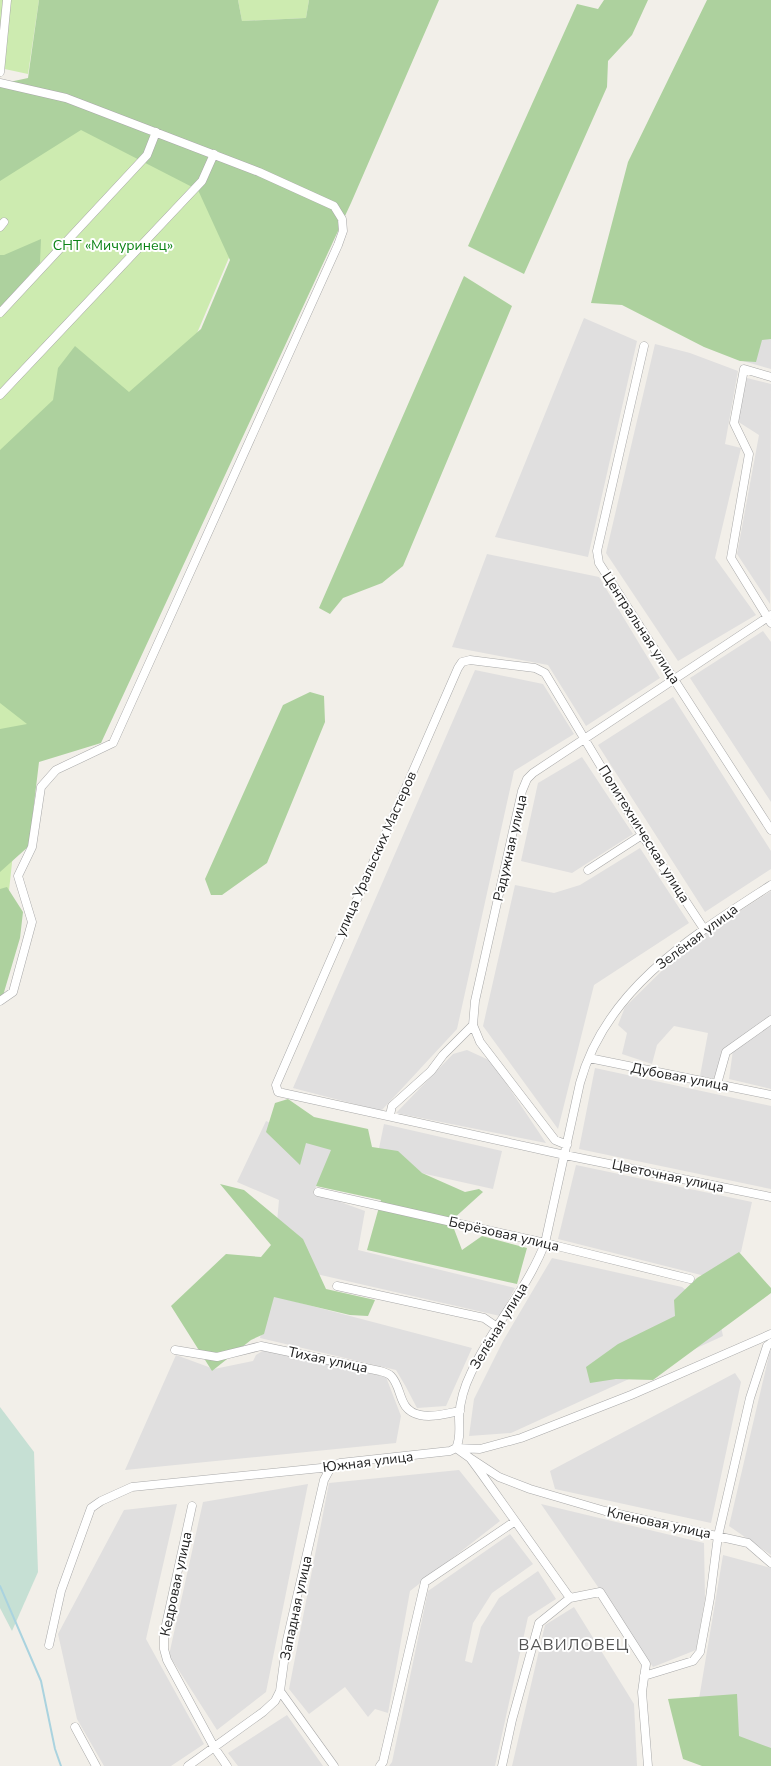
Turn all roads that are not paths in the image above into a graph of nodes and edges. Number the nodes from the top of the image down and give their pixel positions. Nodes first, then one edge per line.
1 (6, 0) edge
2 (0, 72) edge
3 (0, 83) edge
4 (156, 132) junction
5 (214, 154) junction
6 (0, 313) edge
7 (644, 346) dead end
8 (771, 377) edge
9 (0, 395) edge
10 (770, 618) edge
11 (674, 678) junction
12 (586, 739) junction
13 (771, 830) edge
14 (642, 835) junction
15 (588, 870) dead end
16 (771, 885) edge
17 (704, 929) junction
18 (0, 1001) edge
19 (771, 1020) edge
20 (473, 1025) junction
21 (589, 1058) junction
22 (717, 1084) junction
23 (771, 1095) edge
24 (390, 1115) junction
25 (567, 1145) junction
26 (565, 1155) junction
27 (318, 1192) dead end
28 (771, 1197) edge
29 (545, 1244) junction
30 (690, 1279) dead end
31 (337, 1286) dead end
32 (497, 1327) junction
33 (771, 1334) edge
34 (771, 1343) edge
35 (175, 1350) dead end
36 (460, 1411) junction
37 (456, 1448) junction
38 (470, 1458) junction
39 (331, 1467) junction
40 (192, 1506) dead end
41 (514, 1522) junction
42 (718, 1536) junction
43 (771, 1563) edge
44 (570, 1598) junction
45 (49, 1645) dead end
46 (644, 1676) junction
47 (280, 1691) junction
48 (75, 1727) dead end
49 (214, 1747) junction
50 (96, 1766) edge
51 (188, 1766) edge
52 (227, 1766) edge
53 (334, 1766) edge
54 (380, 1766) edge
55 (502, 1766) edge
56 (648, 1766) edge

1 - 2 street
3 - 4 street
4 - 5 street
4 - 6 street
5 - 9 street
5 - 18 street
7 - 11 street, Центральная улица
8 - 10 street
10 - 11 street, Радужная улица
11 - 12 street, Радужная улица
11 - 13 street, Центральная улица
12 - 14 street, Политехническая улица
12 - 20 street, Радужная улица
12 - 24 street, улица Уральских Мастеров
14 - 15 street
14 - 17 street, Политехническая улица
16 - 17 street, Зелёная улица
17 - 21 street, Зелёная улица
19 - 22 street
20 - 24 street
20 - 25 street
21 - 22 street, Дубовая улица
21 - 25 street, Зелёная улица
22 - 23 street, Дубовая улица
24 - 26 street, Цветочная улица
25 - 26 street, Зелёная улица
26 - 28 street, Цветочная улица
26 - 29 street, Зелёная улица
27 - 29 street, Берёзовая улица
29 - 30 street, Берёзовая улица
29 - 32 street, Зелёная улица
31 - 32 street
32 - 36 street, Зелёная улица
33 - 37 street, Южная улица
34 - 42 street, Кленовая улица
35 - 36 street, Тихая улица
36 - 37 street, Зелёная улица
37 - 38 street
37 - 39 street, Южная улица
38 - 41 street
38 - 42 street, Кленовая улица
39 - 45 street, Южная улица
39 - 47 street, Западная улица
40 - 49 street, Кедровая улица
41 - 44 street
41 - 54 street
42 - 43 street
42 - 46 street
44 - 46 street
44 - 55 street
46 - 56 street
47 - 49 street
47 - 53 street
48 - 50 street
49 - 51 street
49 - 52 street, Кедровая улица

